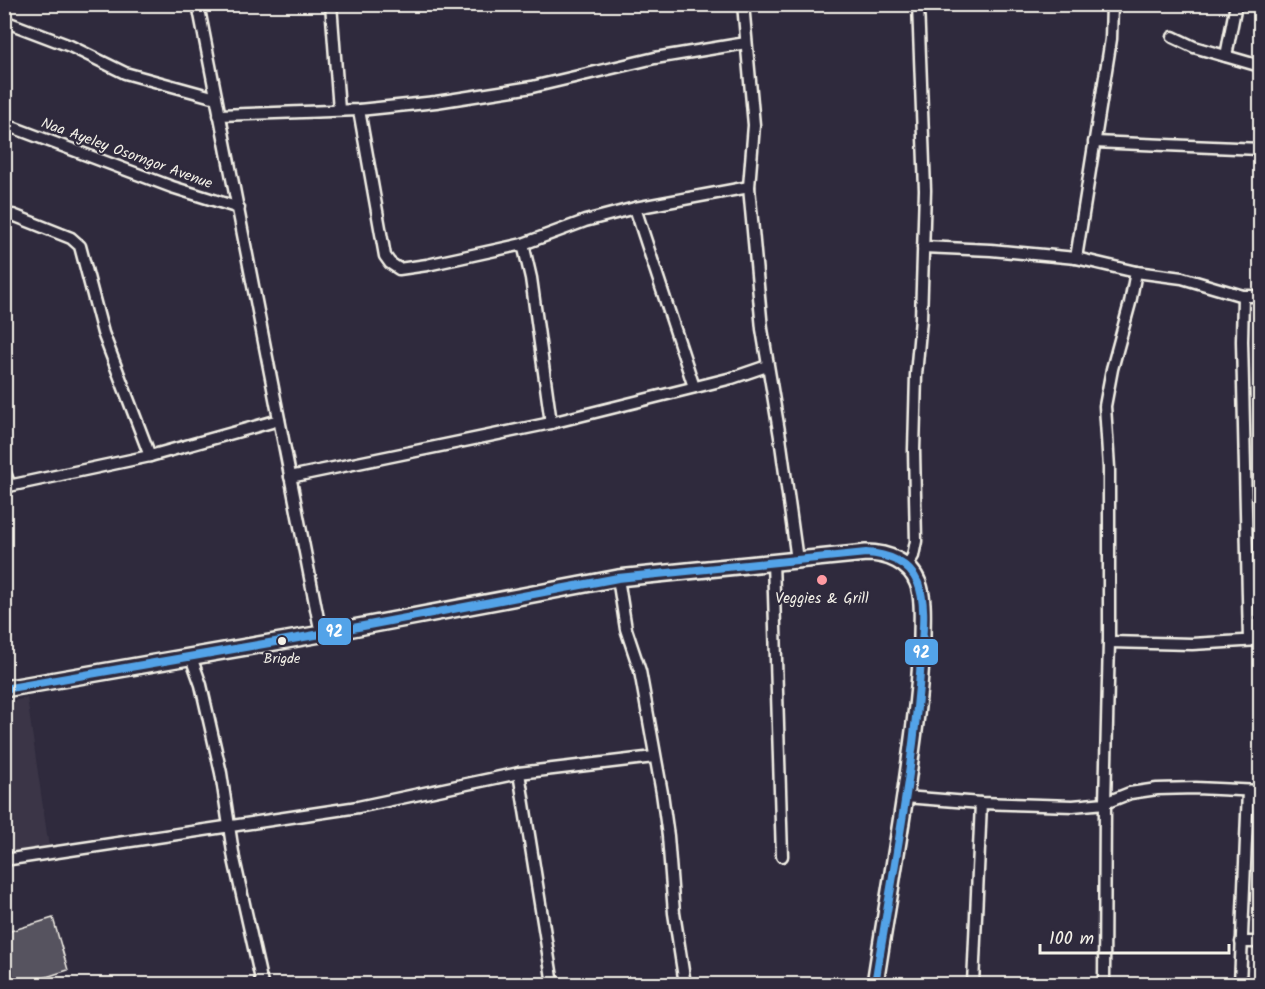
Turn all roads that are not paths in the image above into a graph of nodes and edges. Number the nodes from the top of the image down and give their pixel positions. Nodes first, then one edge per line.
1 (198, 4) edge
2 (331, 4) edge
3 (743, 4) edge
4 (918, 4) edge
5 (1112, 4) edge
6 (1236, 4) edge
7 (4, 21) edge
8 (1173, 37) dead end
9 (746, 43) junction
10 (1226, 56) junction
11 (1260, 66) edge
12 (216, 98) junction
13 (339, 110) junction
14 (359, 110) junction
15 (219, 116) junction
16 (4, 124) edge
17 (1094, 142) junction
18 (1260, 149) edge
19 (749, 187) junction
20 (239, 208) junction
21 (635, 208) junction
22 (13, 215) dead end
23 (524, 244) junction
24 (923, 247) junction
25 (1076, 258) junction
26 (1136, 272) junction
27 (1243, 296) junction
28 (1260, 296) edge
29 (767, 366) junction
30 (694, 387) junction
31 (279, 420) junction
32 (551, 423) junction
33 (150, 456) junction
34 (4, 470) edge
35 (290, 477) junction
36 (7, 486) edge
37 (797, 560) junction
38 (773, 561) junction
39 (907, 566) junction
40 (618, 578) junction
41 (321, 634) junction
42 (1249, 640) junction
43 (1260, 640) edge
44 (1109, 642) junction
45 (191, 657) junction
46 (4, 689) edge
47 (654, 757) junction
48 (519, 773) junction
49 (1248, 791) junction
50 (1260, 791) edge
51 (905, 797) junction
52 (981, 803) junction
53 (1105, 803) junction
54 (228, 825) junction
55 (782, 856) dead end
56 (4, 860) edge
57 (1241, 942) junction
58 (1260, 942) edge
59 (262, 984) edge
60 (553, 984) edge
61 (685, 984) edge
62 (875, 984) edge
63 (973, 984) edge
64 (1104, 984) edge
65 (1240, 984) edge

1 - 12 street
2 - 13 street
3 - 9 street
4 - 24 street
5 - 17 street
6 - 10 street
7 - 12 street
8 - 10 street
9 - 14 street
9 - 19 street
10 - 11 street
12 - 15 street
13 - 14 street
13 - 15 street
14 - 23 street
15 - 20 street
16 - 20 street, Naa Ayeley Osorngor Avenue
17 - 18 street
17 - 25 street
19 - 21 street
19 - 29 street
20 - 31 street
21 - 23 street
21 - 30 street
22 - 33 street
23 - 32 street
24 - 25 street
24 - 39 street
25 - 26 street
26 - 27 street
26 - 44 street
27 - 28 street
27 - 42 street
29 - 30 street
29 - 37 street
30 - 32 street
31 - 33 street
31 - 35 street
32 - 35 street
33 - 36 street
34 - 36 street
35 - 41 street
37 - 38 street
37 - 39 street
38 - 40 street
38 - 55 street
39 - 51 street
40 - 41 street
40 - 47 street
41 - 45 street
42 - 43 street
42 - 44 street
44 - 53 street
45 - 46 street
45 - 54 street
47 - 48 street
47 - 61 street
48 - 54 street
48 - 60 street
49 - 50 street
49 - 53 street
49 - 57 street
51 - 52 street
51 - 62 street
52 - 53 street
52 - 63 street
53 - 64 street
54 - 56 street
54 - 59 street
57 - 58 street
57 - 65 street

